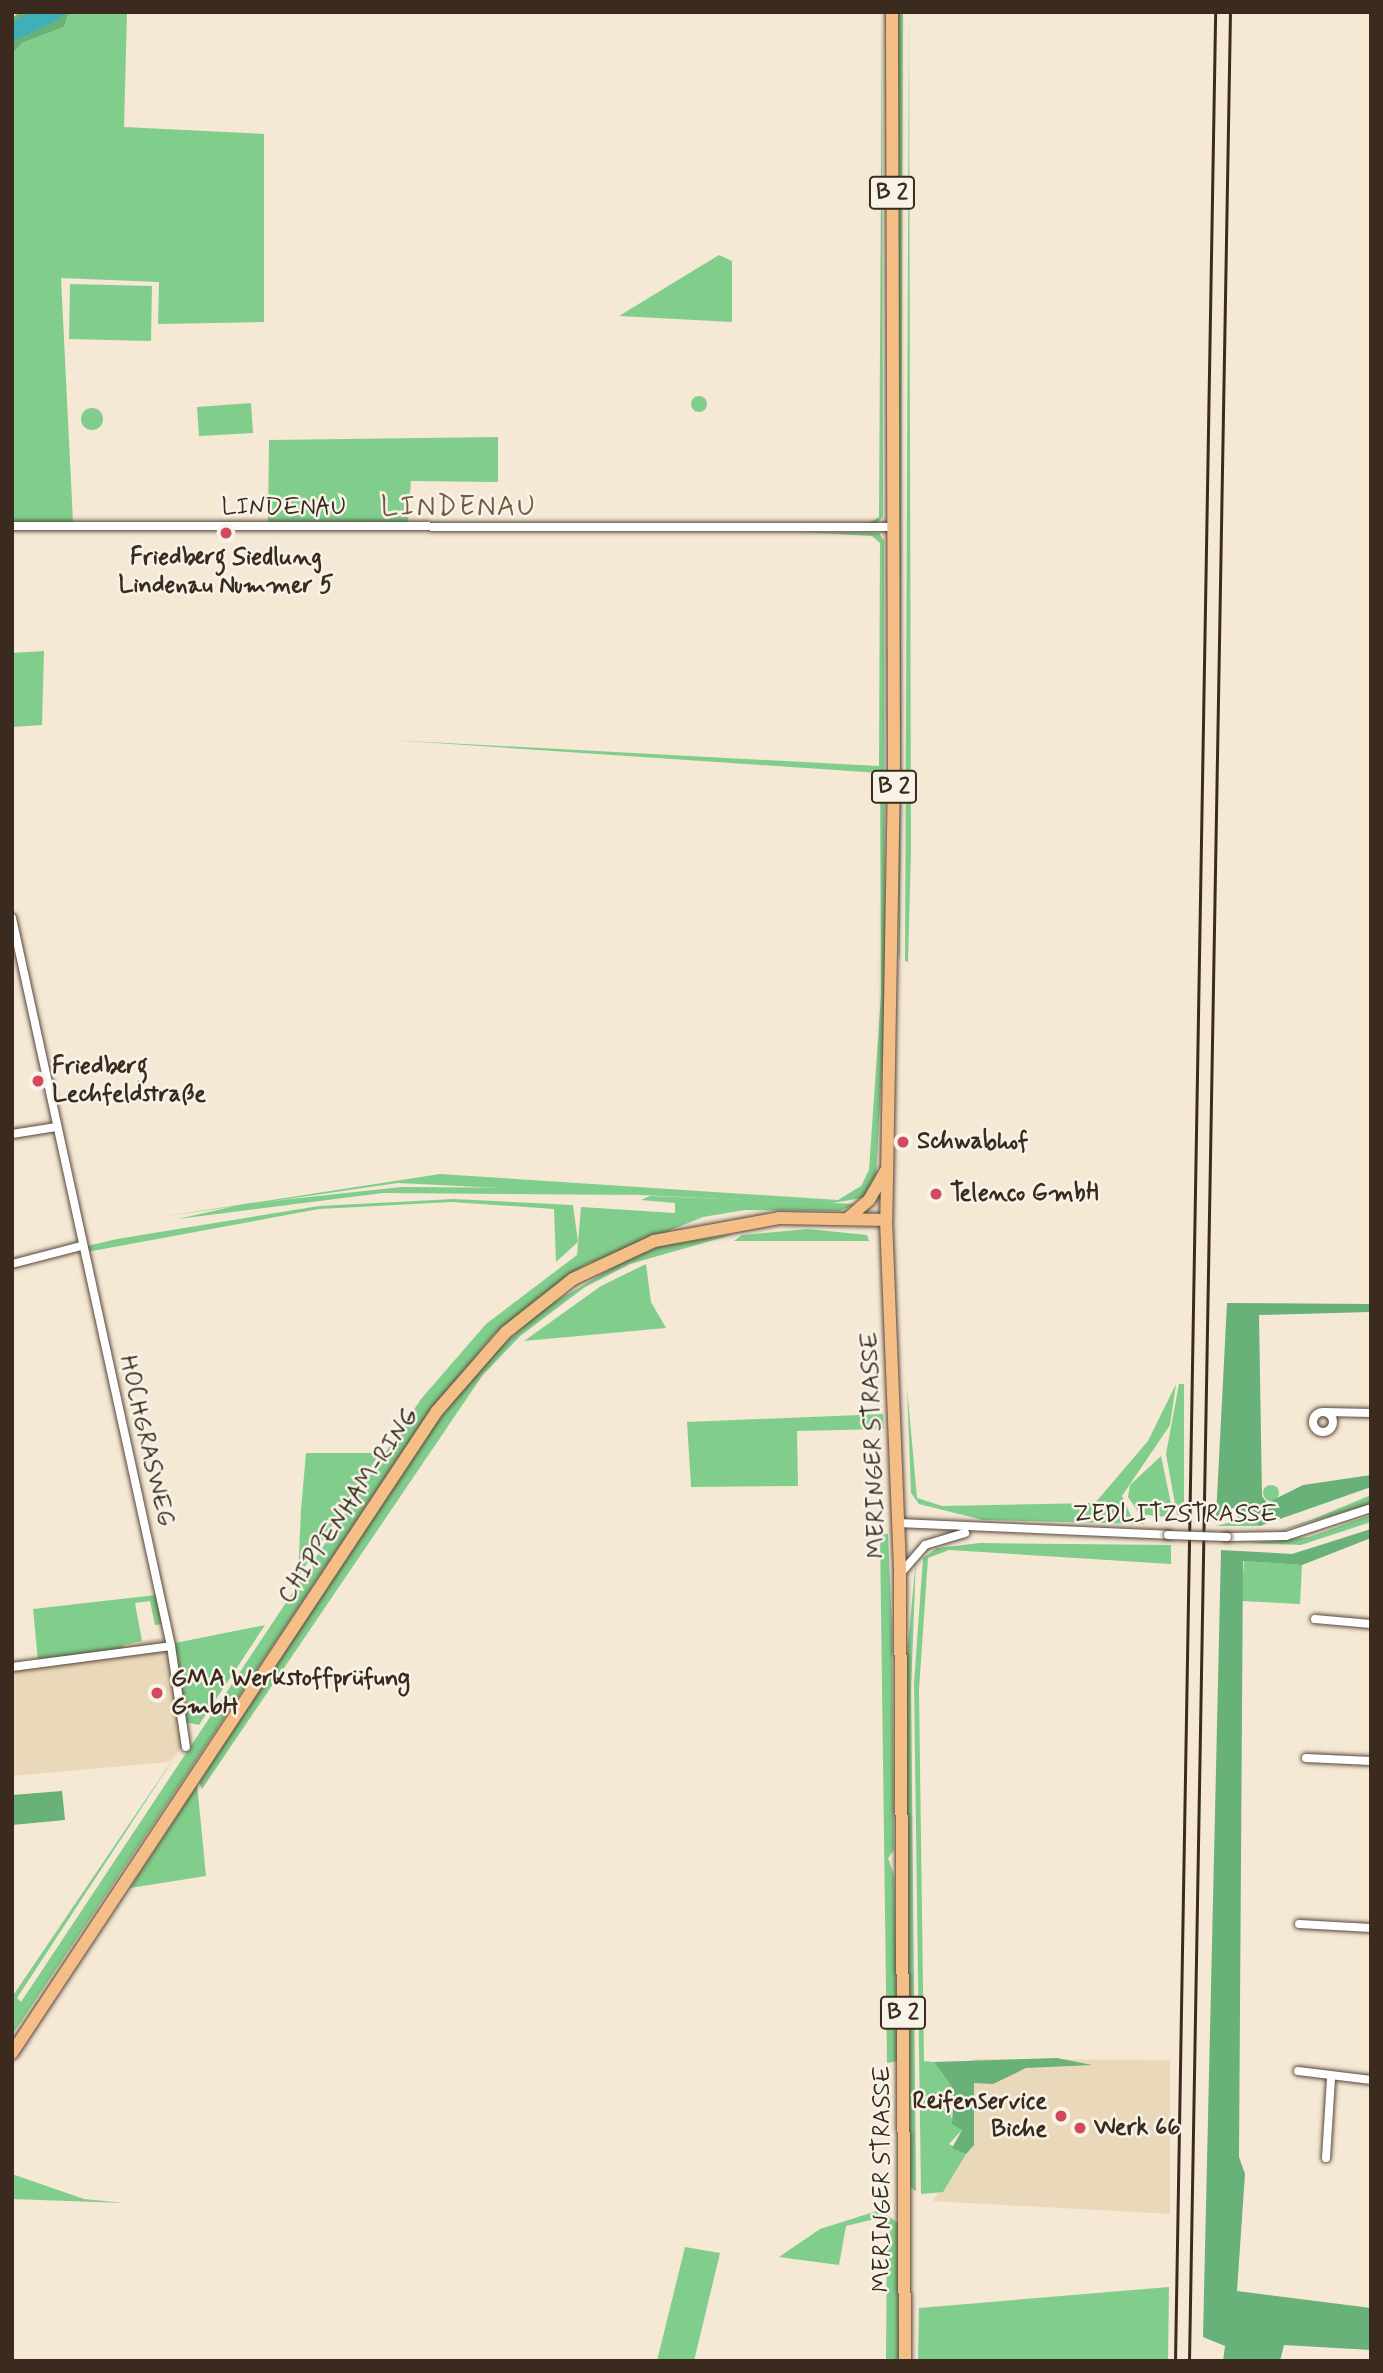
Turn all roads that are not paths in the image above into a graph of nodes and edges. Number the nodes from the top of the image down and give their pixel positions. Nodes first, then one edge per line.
1 (892, 12) edge
2 (12, 526) edge
3 (892, 527) junction
4 (12, 918) edge
5 (56, 1127) junction
6 (12, 1134) edge
7 (888, 1168) junction
8 (847, 1219) junction
9 (886, 1220) junction
10 (81, 1246) junction
11 (12, 1264) edge
12 (1324, 1412) dead end
13 (1371, 1413) edge
14 (1371, 1508) edge
15 (898, 1523) junction
16 (976, 1531) junction
17 (900, 1574) junction
18 (1315, 1619) dead end
19 (1371, 1624) edge
20 (171, 1646) junction
21 (12, 1668) edge
22 (186, 1747) dead end
23 (1306, 1758) dead end
24 (1371, 1761) edge
25 (1300, 1924) dead end
26 (1371, 1928) edge
27 (12, 2053) edge
28 (1298, 2071) dead end
29 (1331, 2078) junction
30 (1371, 2080) edge
31 (1326, 2158) dead end
32 (905, 2361) edge

1 - 3 main road, B 2
2 - 3 street, LINDENAU
3 - 7 main road, MERINGER STRASSE / B 2
4 - 5 street, HOCHGRASWEG
5 - 6 street
5 - 10 street, HOCHGRASWEG
7 - 8 main road
7 - 9 main road, MERINGER STRASSE / B 2
8 - 9 main road, CHIPPENHAM-RING
8 - 27 main road, CHIPPENHAM-RING
9 - 15 main road, MERINGER STRASSE / B 2
10 - 11 street
10 - 20 street, HOCHGRASWEG
12 - 13 street
14 - 16 street, ZEDLITZSTRASSE, bridge
15 - 16 street, ZEDLITZSTRASSE
15 - 17 main road, MERINGER STRASSE / B 2
16 - 17 street, ZEDLITZSTRASSE
17 - 32 main road, MERINGER STRASSE / B 2
18 - 19 street
20 - 21 street
20 - 22 street, HOCHGRASWEG
23 - 24 street
25 - 26 street
28 - 29 street
29 - 30 street
29 - 31 street

